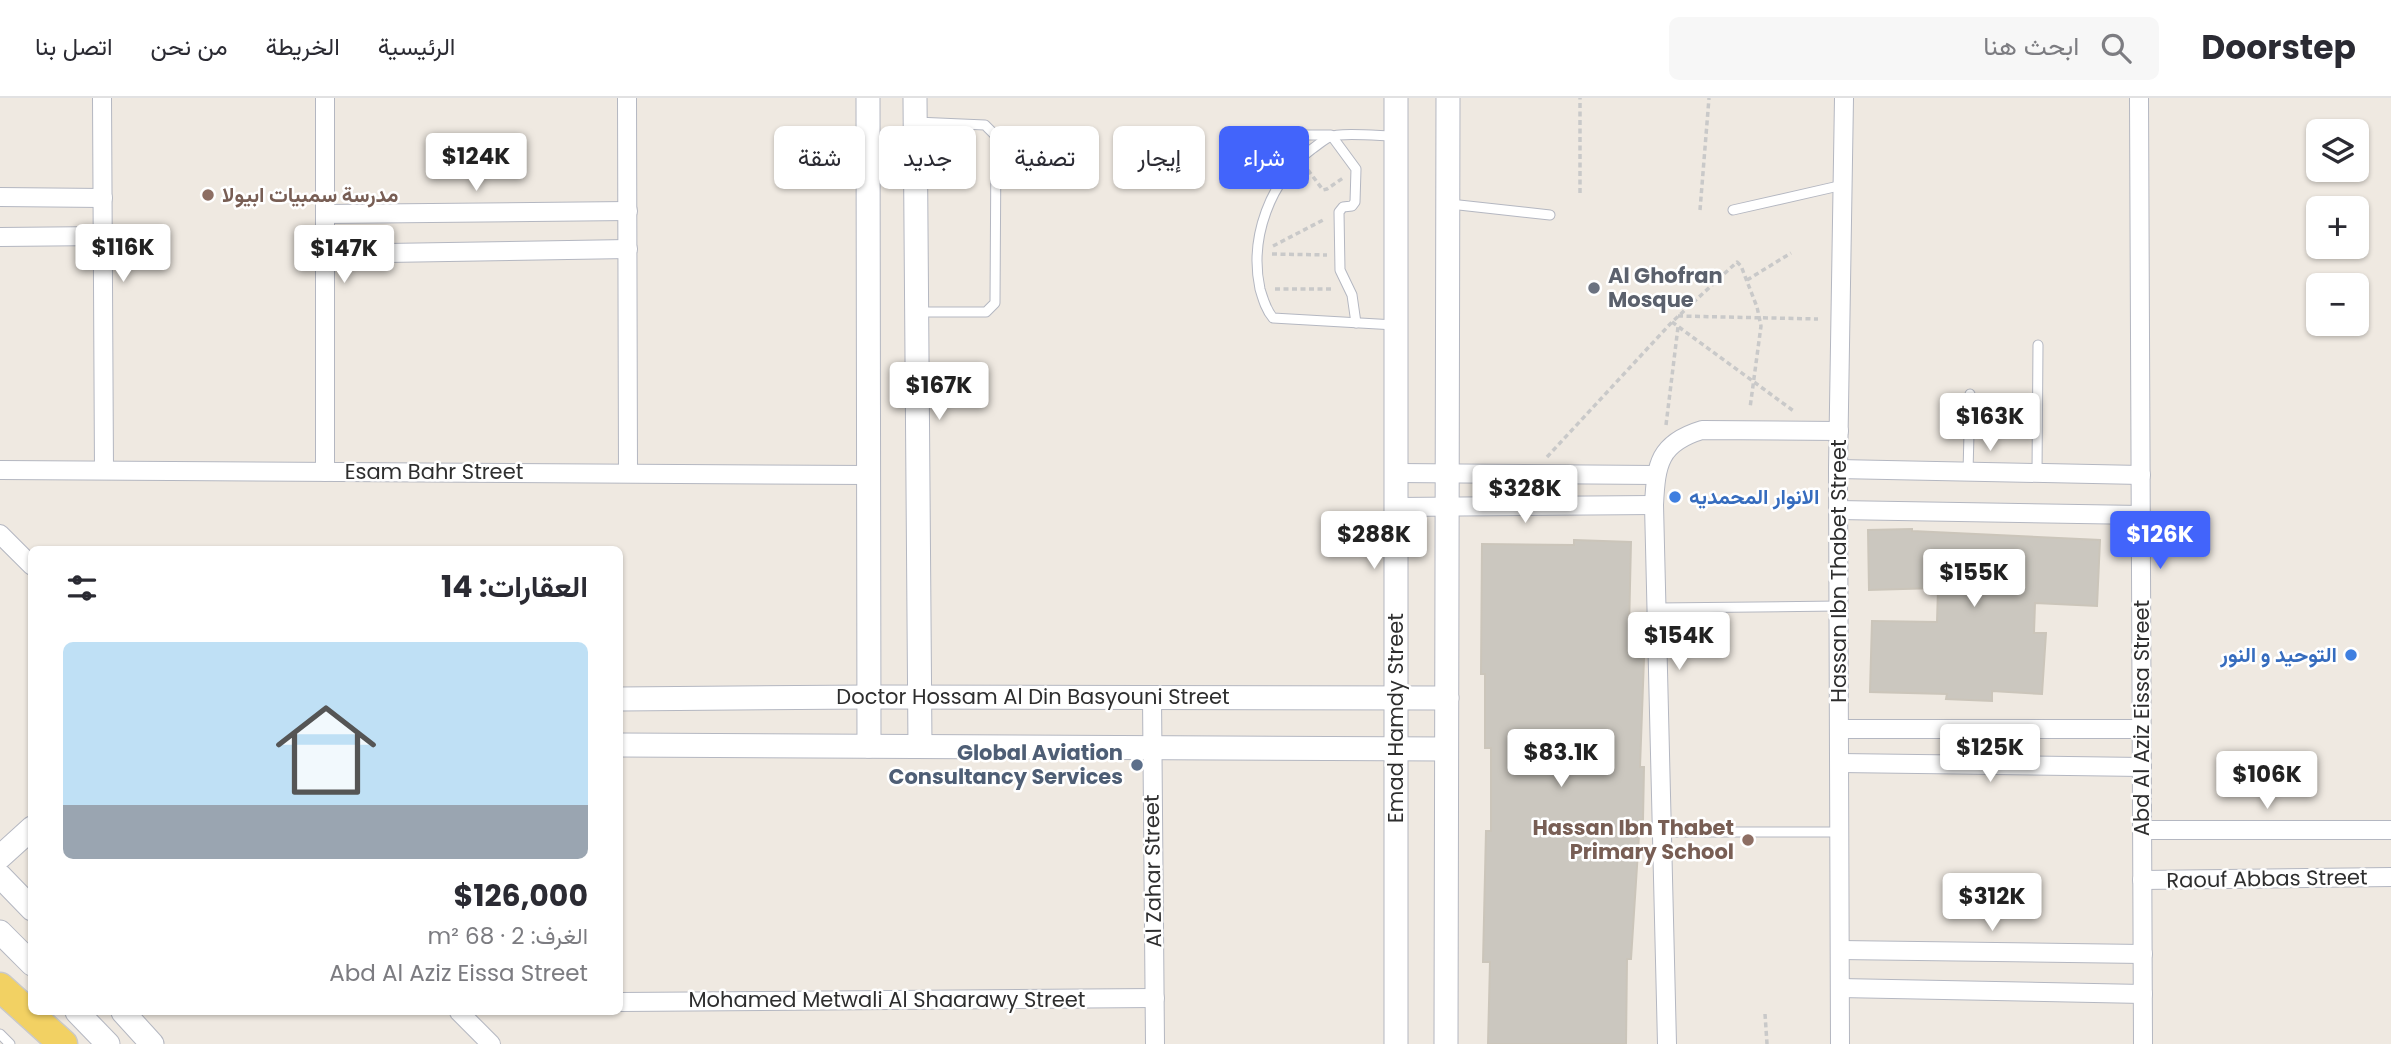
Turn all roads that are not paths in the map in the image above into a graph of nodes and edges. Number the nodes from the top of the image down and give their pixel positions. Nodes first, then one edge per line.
1 (102, 98) edge
2 (325, 98) edge
3 (628, 98) edge
4 (868, 98) edge
5 (915, 98) edge
6 (1396, 98) edge
7 (1448, 98) edge
8 (1844, 98) edge
9 (2139, 98) edge
10 (915, 121) junction
11 (1309, 135) edge
12 (1331, 135) junction
13 (1396, 136) junction
14 (1843, 185) junction
15 (0, 197) edge
16 (103, 198) junction
17 (1448, 204) junction
18 (1733, 210) dead end
19 (628, 211) junction
20 (325, 214) junction
21 (1550, 215) dead end
22 (103, 236) junction
23 (0, 237) edge
24 (628, 249) junction
25 (325, 254) junction
26 (916, 312) junction
27 (1356, 323) junction
28 (1396, 325) junction
29 (2038, 345) dead end
30 (1970, 394) dead end
31 (1839, 431) junction
32 (1838, 469) junction
33 (0, 470) edge
34 (104, 470) junction
35 (325, 471) junction
36 (1968, 472) junction
37 (628, 473) junction
38 (1397, 473) junction
39 (1447, 473) junction
40 (2037, 473) junction
41 (869, 475) junction
42 (1656, 475) junction
43 (2141, 475) junction
44 (1654, 505) junction
45 (1395, 507) junction
46 (1447, 507) junction
47 (1838, 510) junction
48 (2141, 515) junction
49 (0, 534) edge
50 (28, 562) edge
51 (1839, 606) junction
52 (1658, 608) junction
53 (1396, 696) junction
54 (869, 697) junction
55 (920, 697) junction
56 (1152, 697) junction
57 (1447, 698) junction
58 (623, 699) edge
59 (1840, 729) junction
60 (2141, 729) junction
61 (623, 745) edge
62 (869, 746) junction
63 (920, 746) junction
64 (1152, 748) junction
65 (1396, 748) junction
66 (1446, 749) junction
67 (1840, 763) junction
68 (2142, 767) junction
69 (2142, 830) junction
70 (2391, 830) edge
71 (28, 832) edge
72 (1663, 832) junction
73 (1840, 832) junction
74 (0, 857) edge
75 (0, 876) edge
76 (2391, 877) edge
77 (2143, 880) junction
78 (28, 902) edge
79 (0, 932) edge
80 (1840, 950) junction
81 (2143, 954) junction
82 (28, 960) edge
83 (0, 988) edge
84 (1840, 988) junction
85 (2143, 994) junction
86 (1155, 998) junction
87 (623, 1002) edge
88 (28, 1013) edge
89 (30, 1015) edge
90 (80, 1015) edge
91 (126, 1015) edge
92 (462, 1015) edge
93 (0, 1034) edge
94 (10, 1044) edge
95 (63, 1044) edge
96 (108, 1044) edge
97 (152, 1044) edge
98 (491, 1044) edge
99 (1155, 1044) edge
100 (1396, 1044) edge
101 (1446, 1044) edge
102 (1667, 1044) edge
103 (1840, 1044) edge
104 (2143, 1044) edge

1 - 16 street
2 - 20 street
3 - 19 street
4 - 41 street
5 - 10 street
6 - 13 street, Emad Hamdy Street
7 - 17 street
8 - 14 street, Hassan Ibn Thabet Street
9 - 43 street, Abd Al Aziz Eissa Street
10 - 26 street
10 - 26 lane
11 - 12 lane
12 - 13 lane
12 - 27 lane
12 - 27 lane
13 - 28 street, Emad Hamdy Street
14 - 18 lane
14 - 31 street, Hassan Ibn Thabet Street
15 - 16 street
16 - 22 street
17 - 21 lane
17 - 39 street
19 - 20 street
19 - 24 street
20 - 25 street
22 - 23 street
22 - 34 street
24 - 25 street
24 - 37 street
25 - 35 street
26 - 55 street
27 - 28 lane
28 - 38 street, Emad Hamdy Street
29 - 40 lane
30 - 36 lane
31 - 32 street, Hassan Ibn Thabet Street
31 - 42 street
32 - 36 street
32 - 47 street, Hassan Ibn Thabet Street
33 - 34 street, Esam Bahr Street
34 - 35 street, Esam Bahr Street
35 - 37 street, Esam Bahr Street
36 - 40 street
37 - 41 street, Esam Bahr Street
38 - 39 street
38 - 45 street, Emad Hamdy Street
39 - 42 street
39 - 46 street
40 - 43 street
41 - 54 street
42 - 44 street
43 - 48 street, Abd Al Aziz Eissa Street
44 - 46 street
44 - 52 street
45 - 46 street
45 - 53 street, Emad Hamdy Street
46 - 57 street
47 - 48 street
47 - 51 street, Hassan Ibn Thabet Street
48 - 60 street, Abd Al Aziz Eissa Street
49 - 50 street
51 - 52 lane
51 - 59 street, Hassan Ibn Thabet Street
52 - 72 street
53 - 56 street, Doctor Hossam Al Din Basyouni Street
53 - 57 street, Doctor Hossam Al Din Basyouni Street
53 - 65 street, Emad Hamdy Street
54 - 55 street, Doctor Hossam Al Din Basyouni Street
54 - 58 street, Doctor Hossam Al Din Basyouni Street
54 - 62 street
55 - 56 street, Doctor Hossam Al Din Basyouni Street
55 - 63 street
56 - 64 street, Al Zahar Street
57 - 66 street
59 - 60 street
59 - 67 street, Hassan Ibn Thabet Street
60 - 68 street, Abd Al Aziz Eissa Street
61 - 62 street
62 - 63 street
63 - 64 street
64 - 65 street
64 - 86 street, Al Zahar Street
65 - 66 street
65 - 100 street, Emad Hamdy Street
66 - 101 street
67 - 68 street
67 - 73 street, Hassan Ibn Thabet Street
68 - 69 street, Abd Al Aziz Eissa Street
69 - 70 street
69 - 77 street, Abd Al Aziz Eissa Street
71 - 74 street
72 - 73 lane
72 - 102 street
73 - 80 street, Hassan Ibn Thabet Street
75 - 78 street
76 - 77 street, Raouf Abbas Street
77 - 81 street, Abd Al Aziz Eissa Street
79 - 82 street
80 - 81 street
80 - 84 street, Hassan Ibn Thabet Street
81 - 85 street, Abd Al Aziz Eissa Street
83 - 88 main road
84 - 85 street
84 - 103 street, Hassan Ibn Thabet Street
85 - 104 street, Abd Al Aziz Eissa Street
86 - 87 street, Mohamed Metwali Al Shaarawy Street
86 - 99 street, Al Zahar Street
89 - 95 main road
90 - 96 street
91 - 97 street
92 - 98 street
93 - 94 lane

